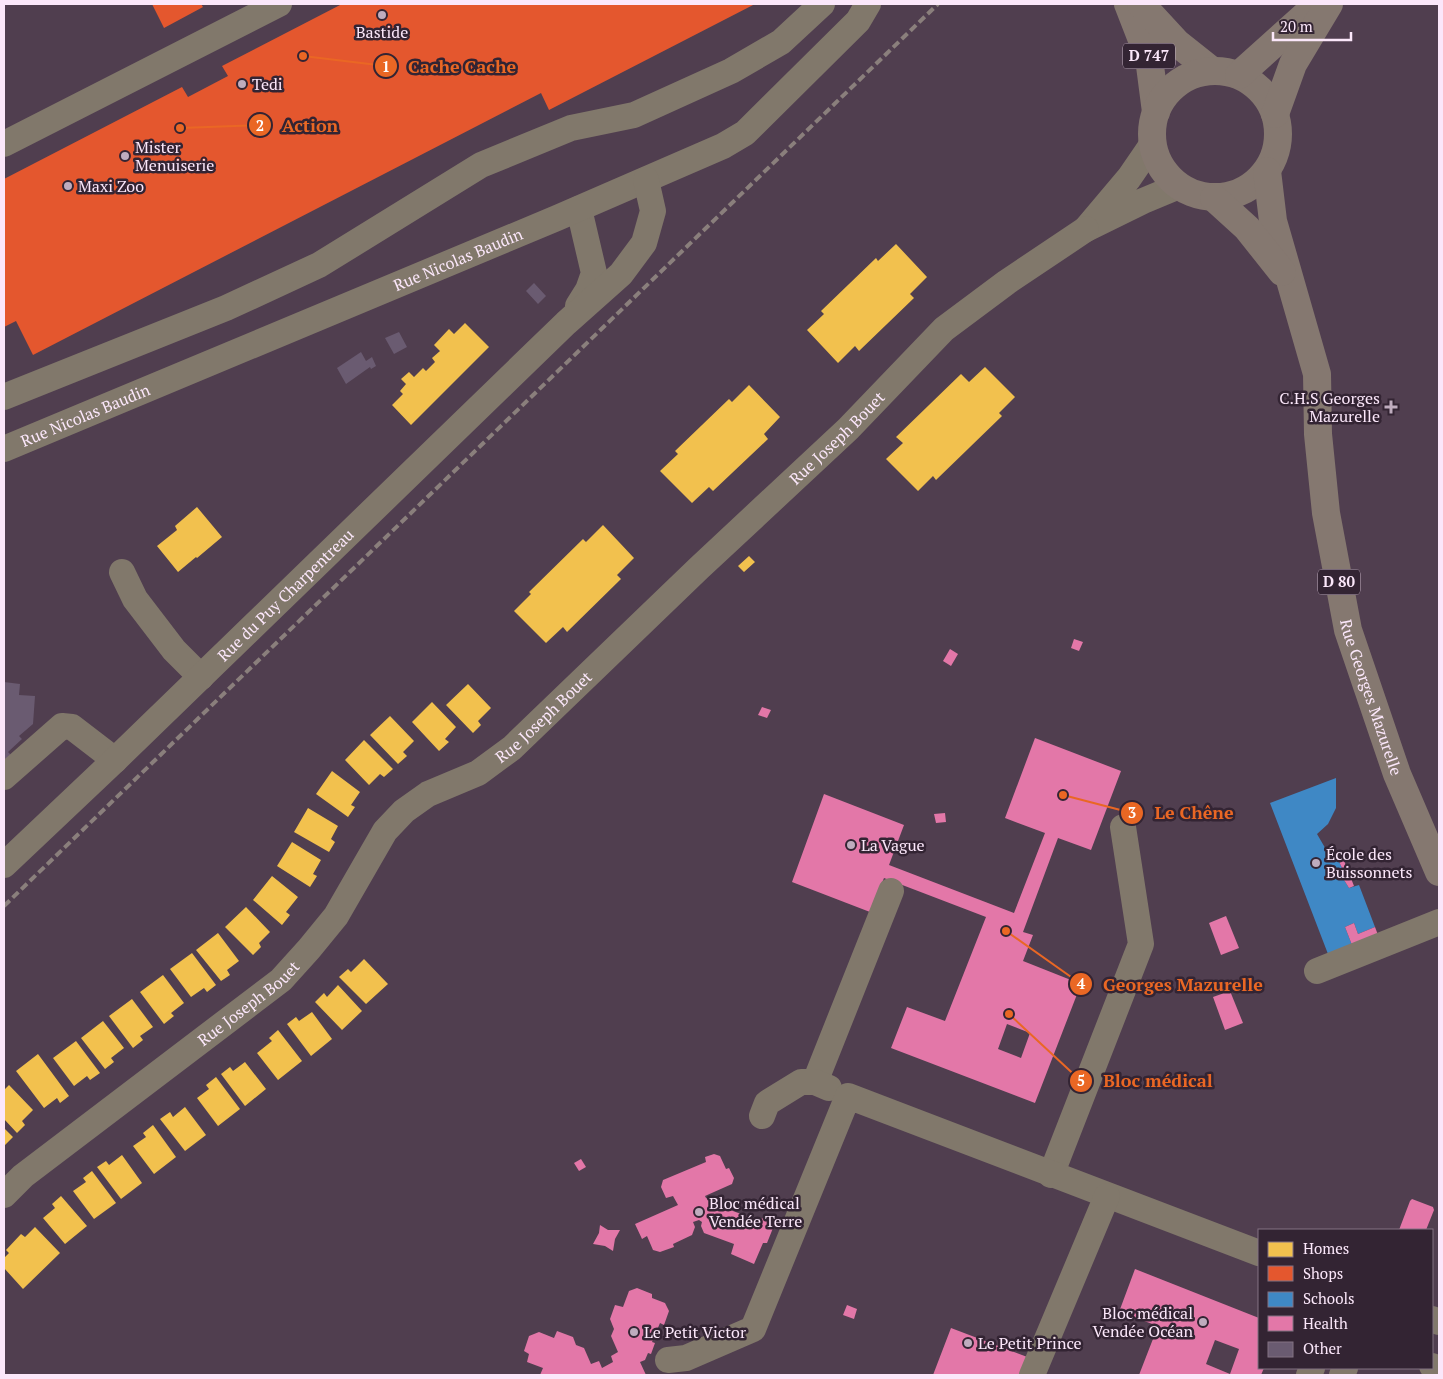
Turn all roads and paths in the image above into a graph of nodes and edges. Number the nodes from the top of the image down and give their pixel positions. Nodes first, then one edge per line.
1 (279, 4) edge
2 (822, 4) edge
3 (868, 4) edge
4 (1128, 4) edge
5 (1141, 4) edge
6 (1318, 4) edge
7 (1329, 4) edge
8 (1211, 70) junction
9 (1239, 75) junction
10 (1156, 112) junction
11 (1276, 114) junction
12 (4, 144) edge
13 (1153, 144) junction
14 (1267, 171) junction
15 (646, 180) junction
16 (1179, 186) junction
17 (1214, 198) junction
18 (579, 209) junction
19 (1086, 229) junction
20 (1289, 281) junction
21 (566, 323) junction
22 (4, 398) edge
23 (4, 449) edge
24 (122, 572) dead end
25 (201, 677) junction
26 (115, 760) junction
27 (4, 777) edge
28 (1123, 827) dead end
29 (4, 864) edge
30 (1439, 872) edge
31 (891, 891) dead end
32 (1439, 922) edge
33 (1317, 971) dead end
34 (815, 1082) junction
35 (848, 1096) junction
36 (762, 1116) dead end
37 (1051, 1175) junction
38 (4, 1195) edge
39 (1108, 1196) junction
40 (1258, 1253) edge
41 (668, 1360) dead end
42 (1032, 1375) edge

1 - 12 street
2 - 22 street
3 - 15 street, Rue Nicolas Baudin
4 - 10 main road, D 747
5 - 8 main road, D 747
6 - 9 main road
7 - 11 main road
8 - 9 main road
8 - 10 main road
9 - 11 main road
10 - 13 main road
11 - 14 main road
13 - 16 main road
13 - 19 street, Rue Joseph Bouet
14 - 17 main road
14 - 20 main road, Rue Georges Mazurelle / D 80
15 - 18 street, Rue Nicolas Baudin
15 - 21 street, Rue du Puy Charpentreau
16 - 17 main road
16 - 19 street, Rue Joseph Bouet
17 - 20 main road, Rue Georges Mazurelle / D 80
18 - 21 street, Rue du Puy Charpentreau
18 - 23 street, Rue Nicolas Baudin
19 - 38 street, Rue Joseph Bouet
20 - 30 main road, Rue Georges Mazurelle / D 80
21 - 25 street, Rue du Puy Charpentreau
24 - 25 street
25 - 26 street, Rue du Puy Charpentreau
26 - 27 street
26 - 29 street, Rue du Puy Charpentreau
28 - 37 street
31 - 34 street
32 - 33 street
34 - 35 street
34 - 36 street
35 - 37 street
35 - 41 street
37 - 39 street
39 - 40 street
39 - 42 street

